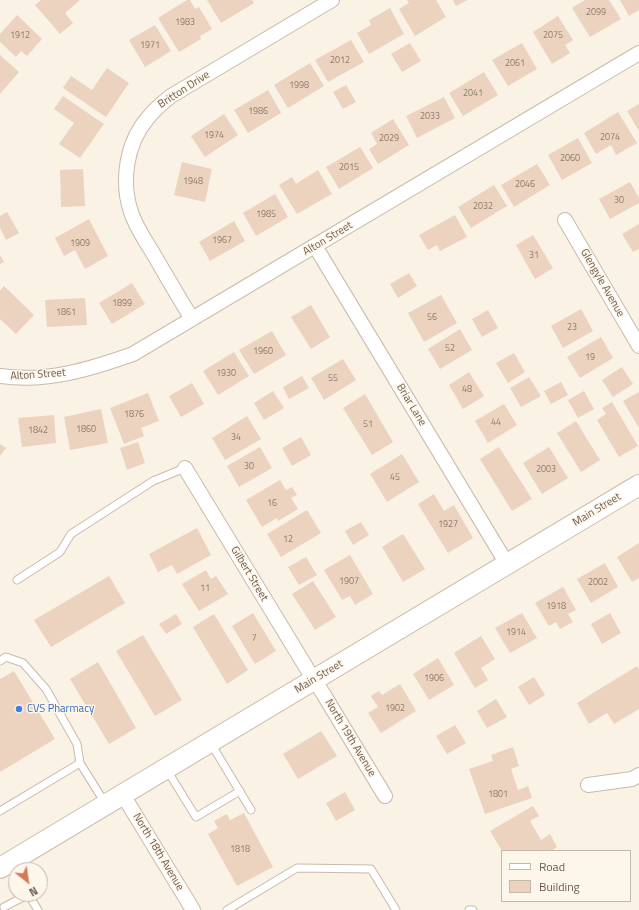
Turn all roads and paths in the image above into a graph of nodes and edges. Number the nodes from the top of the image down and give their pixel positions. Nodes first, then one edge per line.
1 (332, 0) edge
2 (639, 53) edge
3 (565, 220) dead end
4 (315, 246) junction
5 (192, 319) junction
6 (639, 346) edge
7 (0, 376) edge
8 (185, 468) joint
9 (639, 485) edge
10 (508, 564) junction
11 (17, 580) dead end
12 (0, 660) edge
13 (314, 680) junction
14 (210, 742) junction
15 (80, 763) junction
16 (166, 769) junction
17 (639, 775) edge
18 (588, 785) dead end
19 (240, 791) junction
20 (385, 796) dead end
21 (115, 800) junction
22 (251, 810) dead end
23 (0, 811) edge
24 (7, 866) edge
25 (193, 910) edge
26 (227, 910) edge
27 (396, 910) edge
28 (469, 910) edge
29 (473, 910) edge

1 - 5 street, Britton Drive
2 - 4 street, Alton Street
3 - 6 street, Glengyle Avenue
4 - 5 street, Alton Street
4 - 10 street, Briar Lane
5 - 7 street, Alton Street
8 - 11 lane
8 - 13 street, Gilbert Street
9 - 10 street, Main Street
10 - 13 street, Main Street
12 - 15 lane
13 - 14 street, Main Street
13 - 20 street, North 19th Avenue
14 - 16 street, Main Street
14 - 19 lane
15 - 21 lane
15 - 23 lane
16 - 19 lane
16 - 21 street, Main Street
17 - 18 street
19 - 22 lane
21 - 24 street, Main Street
21 - 25 street, North 18th Avenue
26 - 27 lane
28 - 29 lane

